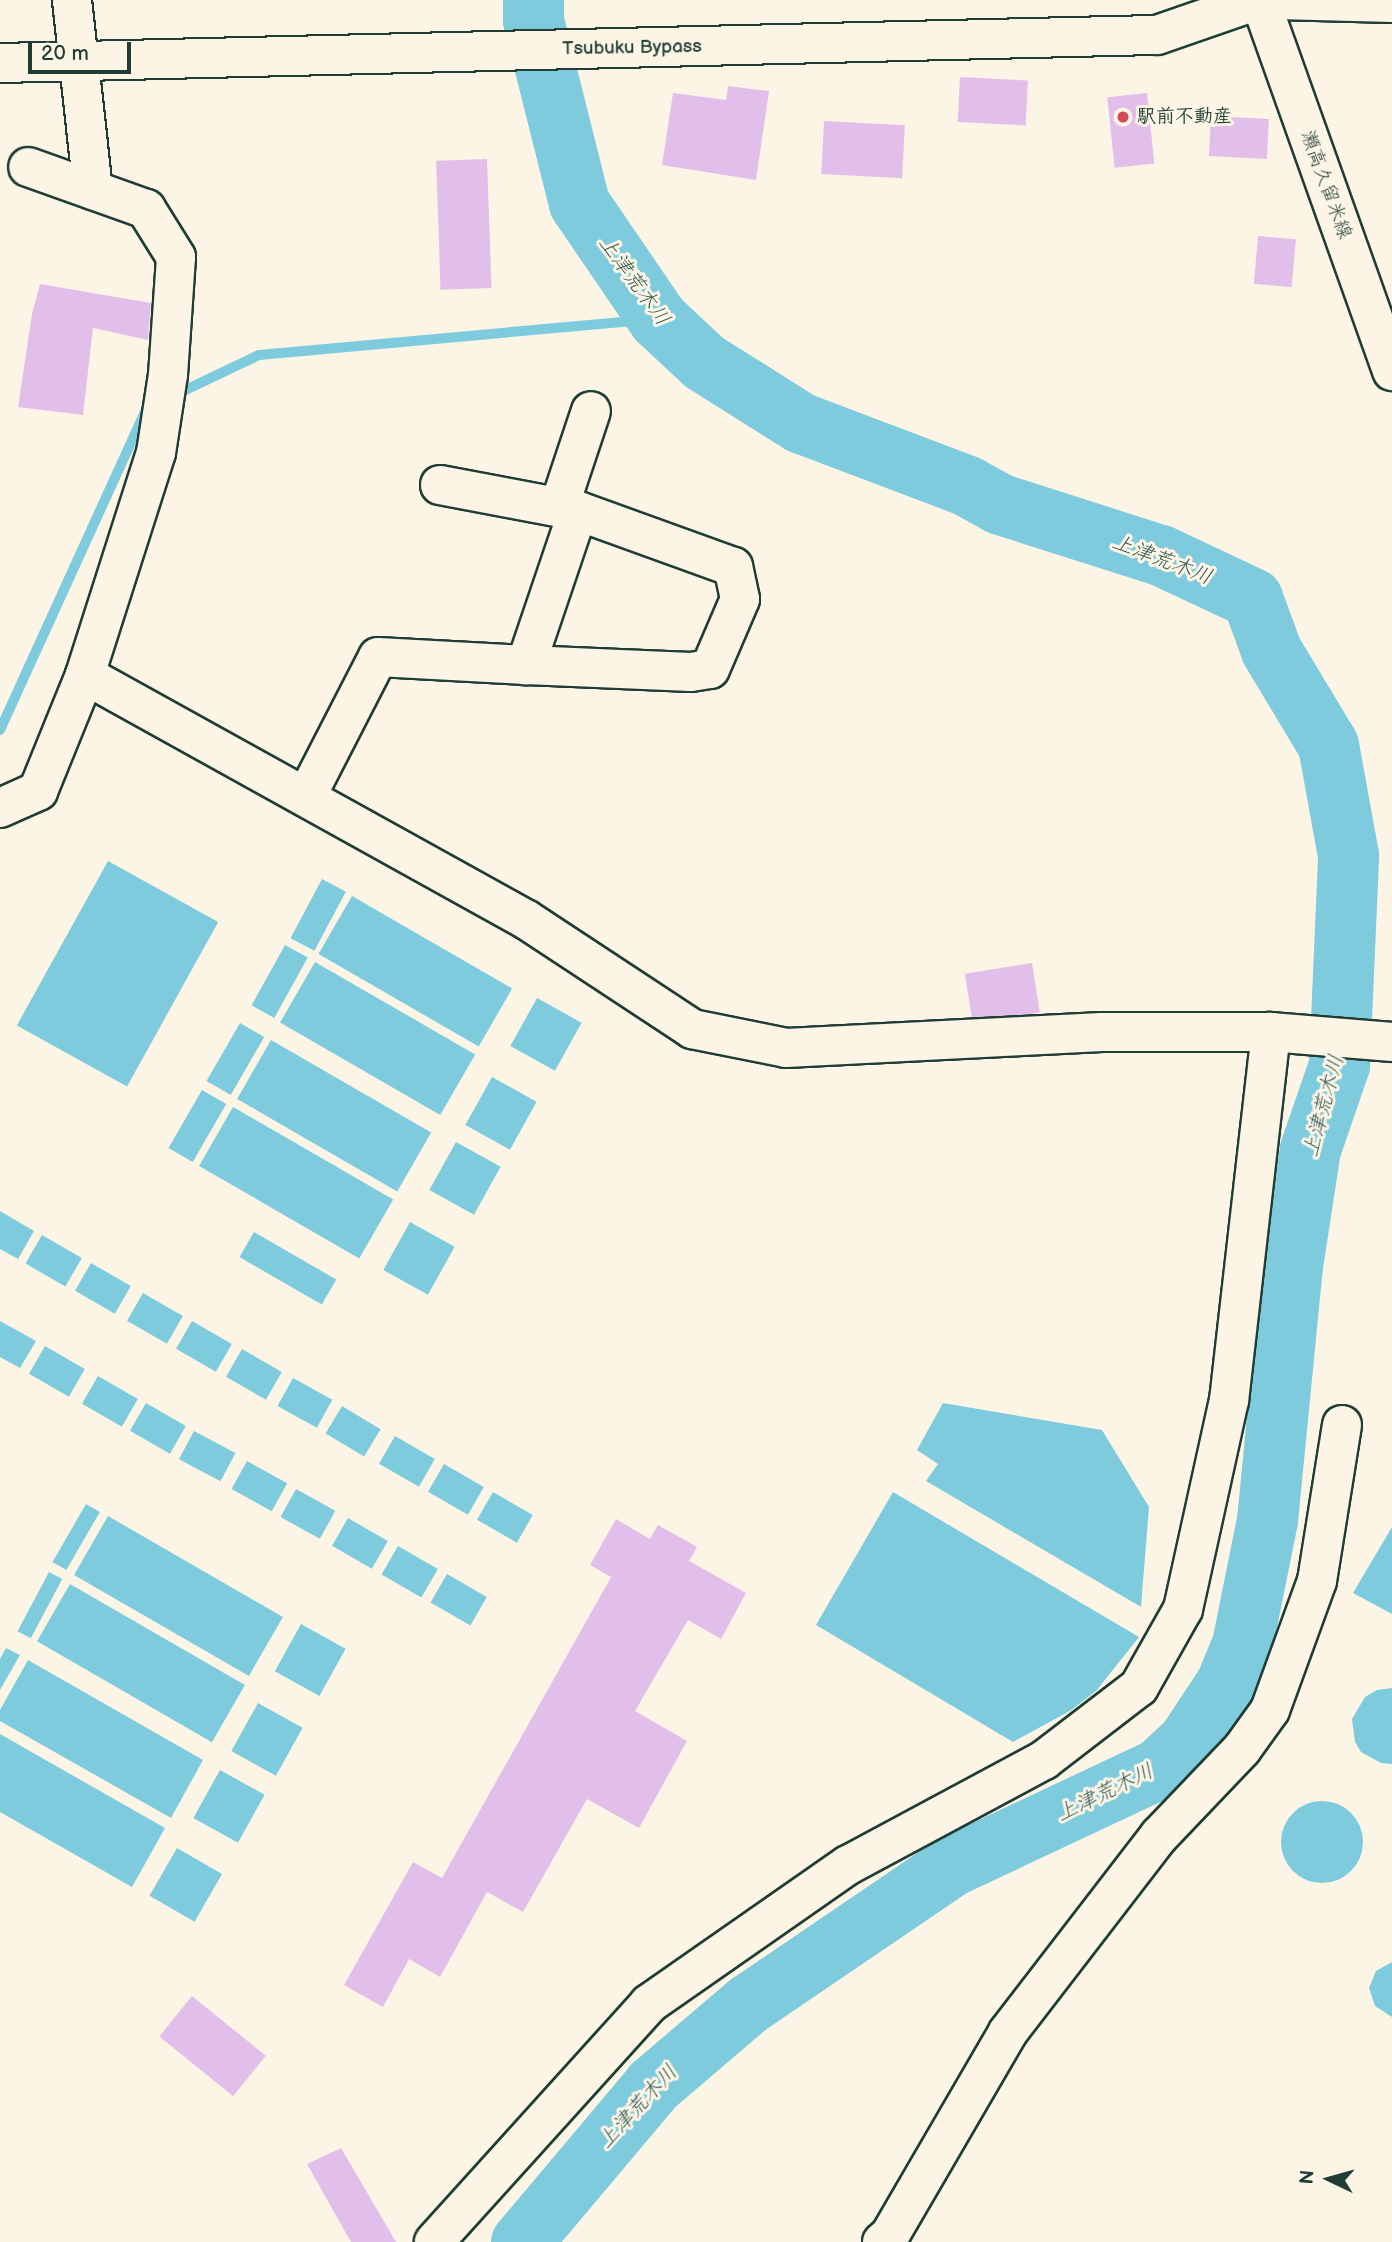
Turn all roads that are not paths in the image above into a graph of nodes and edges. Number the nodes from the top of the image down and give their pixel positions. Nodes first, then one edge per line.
1 (72, 0) edge
2 (1259, 0) edge
3 (1277, 0) edge
4 (1392, 3) edge
5 (81, 62) junction
6 (0, 63) edge
7 (28, 167) dead end
8 (93, 190) junction
9 (1392, 371) edge
10 (591, 411) dead end
11 (440, 485) dead end
12 (568, 509) junction
13 (526, 665) junction
14 (85, 675) junction
15 (306, 797) junction
16 (0, 808) edge
17 (1271, 1032) junction
18 (1392, 1042) edge
19 (1342, 1425) dead end
20 (890, 2239) edge
21 (434, 2242) edge

1 - 5 main road
2 - 5 main road, Tsubuku Bypass
2 - 9 main road, 瀬高久留米線
3 - 4 main road
5 - 6 main road, Tsubuku Bypass
5 - 8 main road
7 - 8 main road
8 - 14 main road
10 - 12 main road
11 - 12 main road
12 - 13 main road
12 - 13 main road
13 - 15 main road
14 - 15 main road
14 - 16 main road
15 - 17 main road
17 - 18 main road
17 - 21 main road
19 - 20 main road

